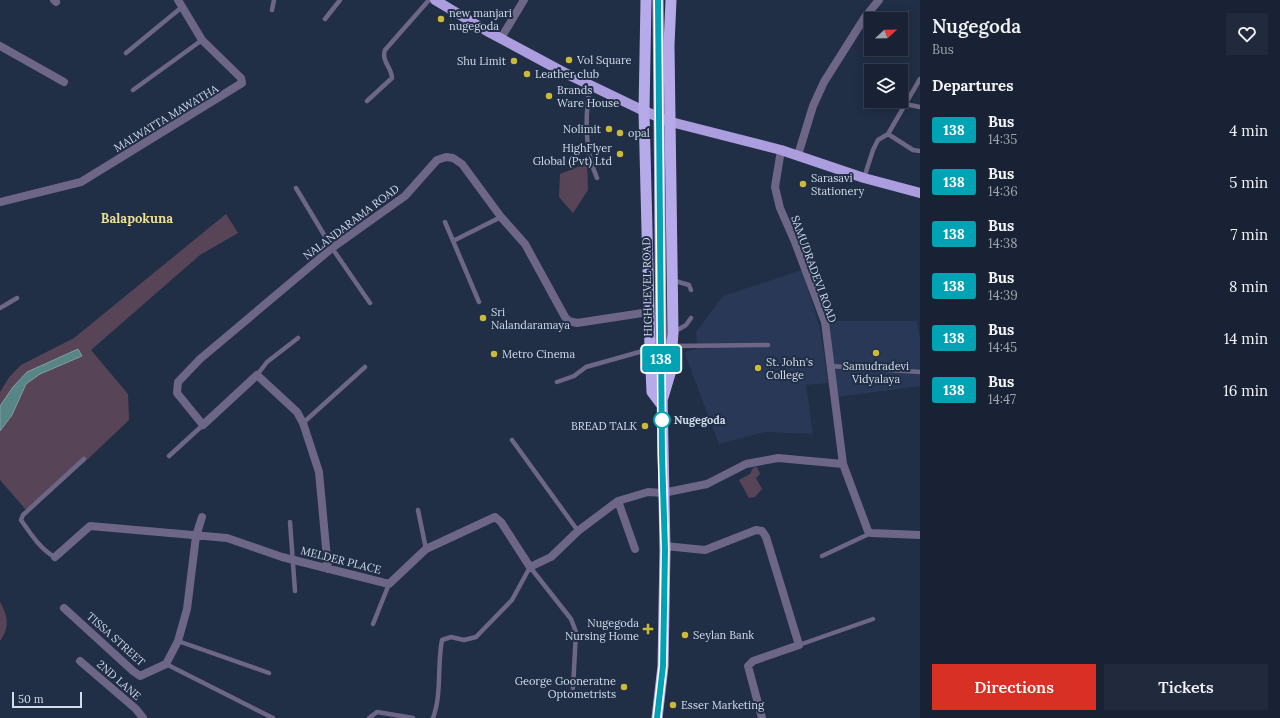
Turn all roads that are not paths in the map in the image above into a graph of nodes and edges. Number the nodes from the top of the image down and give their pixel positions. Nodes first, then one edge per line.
1 (274, 0) edge
2 (340, 0) edge
3 (429, 0) edge
4 (435, 0) edge
5 (524, 0) edge
6 (646, 0) edge
7 (658, 0) edge
8 (671, 0) edge
9 (879, 0) edge
10 (180, 3) edge
11 (272, 10) dead end
12 (325, 20) dead end
13 (501, 38) junction
14 (202, 40) junction
15 (645, 45) junction
16 (669, 45) junction
17 (0, 46) edge
18 (126, 53) dead end
19 (920, 79) edge
20 (64, 82) dead end
21 (590, 85) junction
22 (133, 90) dead end
23 (908, 99) edge
24 (368, 101) dead end
25 (908, 105) edge
26 (920, 107) edge
27 (903, 108) edge
28 (640, 109) junction
29 (671, 122) junction
30 (888, 134) junction
31 (781, 150) junction
32 (920, 150) edge
33 (798, 155) junction
34 (672, 165) junction
35 (646, 166) junction
36 (597, 178) dead end
37 (864, 178) junction
38 (296, 188) dead end
39 (920, 193) edge
40 (0, 202) edge
41 (501, 217) junction
42 (445, 222) dead end
43 (453, 240) junction
44 (332, 248) junction
45 (672, 280) junction
46 (691, 290) dead end
47 (17, 298) dead end
48 (479, 302) dead end
49 (370, 303) dead end
50 (0, 308) edge
51 (649, 312) junction
52 (691, 318) dead end
53 (673, 333) junction
54 (298, 338) dead end
55 (768, 345) dead end
56 (672, 346) junction
57 (650, 349) junction
58 (829, 366) junction
59 (365, 367) dead end
60 (920, 372) edge
61 (257, 375) junction
62 (557, 382) dead end
63 (661, 404) junction
64 (304, 423) junction
65 (203, 425) junction
66 (512, 440) dead end
67 (169, 456) dead end
68 (84, 459) dead end
69 (843, 464) junction
70 (663, 493) junction
71 (618, 501) junction
72 (418, 510) dead end
73 (202, 516) dead end
74 (290, 522) dead end
75 (578, 531) junction
76 (871, 534) junction
77 (920, 535) edge
78 (196, 536) junction
79 (665, 546) junction
80 (426, 549) junction
81 (635, 549) dead end
82 (822, 556) dead end
83 (55, 557) joint
84 (292, 559) junction
85 (530, 567) junction
86 (328, 569) junction
87 (389, 584) junction
88 (295, 591) dead end
89 (64, 608) dead end
90 (873, 619) dead end
91 (374, 624) dead end
92 (178, 641) junction
93 (800, 645) junction
94 (80, 661) dead end
95 (166, 664) junction
96 (269, 673) dead end
97 (573, 688) dead end
98 (143, 718) edge
99 (273, 718) edge
100 (369, 718) edge
101 (413, 718) edge
102 (433, 718) edge
103 (656, 718) edge
104 (762, 718) edge

1 - 11 lane
2 - 12 lane
3 - 24 lane
4 - 13 main road
5 - 13 street
6 - 15 highway
7 - 63 highway, HIGH LEVEL ROAD, bridge
8 - 16 highway
9 - 33 street
10 - 14 street, MALWATTA MAWATHA
10 - 18 lane
13 - 21 main road
14 - 22 lane
14 - 40 street, MALWATTA MAWATHA
15 - 16 highway
15 - 28 highway
16 - 29 highway
17 - 20 street
19 - 23 lane
21 - 28 main road
21 - 36 lane
25 - 26 lane
27 - 30 lane
28 - 29 main road
28 - 35 highway
29 - 31 main road
29 - 34 highway
30 - 32 lane
30 - 37 lane
31 - 33 main road
31 - 58 street, SAMUDRADEVI ROAD
33 - 37 main road
34 - 35 highway
34 - 45 highway
35 - 51 highway
37 - 39 main road
38 - 44 lane
41 - 43 lane
41 - 44 street, NALANDARAMA ROAD
41 - 51 street, NALANDARAMA ROAD
42 - 43 lane
43 - 48 lane
44 - 49 lane
44 - 65 street, NALANDARAMA ROAD
45 - 46 lane
45 - 53 highway
47 - 50 lane
51 - 57 highway
52 - 53 lane
53 - 56 highway
54 - 61 lane
55 - 56 lane
56 - 63 highway
57 - 62 lane
57 - 63 highway
58 - 60 lane
58 - 69 street, SAMUDRADEVI ROAD
59 - 64 lane
61 - 64 street
61 - 65 street
63 - 70 highway, HIGH LEVEL ROAD
64 - 86 street
65 - 67 lane
66 - 75 lane
68 - 83 lane
69 - 70 street
69 - 76 street, SAMUDRADEVI ROAD
70 - 71 street
70 - 79 highway, HIGH LEVEL ROAD
71 - 75 street
71 - 81 street
72 - 80 lane
73 - 78 street
74 - 84 lane
75 - 85 street
76 - 77 street
76 - 82 lane
78 - 83 street, MELDER PLACE
78 - 84 street, MELDER PLACE
78 - 92 street
79 - 93 street
79 - 103 highway, HIGH LEVEL ROAD
80 - 85 street, MELDER PLACE
80 - 87 street, MELDER PLACE
84 - 86 street, MELDER PLACE
84 - 88 lane
85 - 97 lane
85 - 102 lane
86 - 87 street, MELDER PLACE
87 - 91 lane
89 - 95 street, TISSA STREET
90 - 93 lane
92 - 95 street
92 - 96 lane
93 - 104 street
94 - 98 street, 2ND LANE
95 - 99 lane
100 - 101 lane

